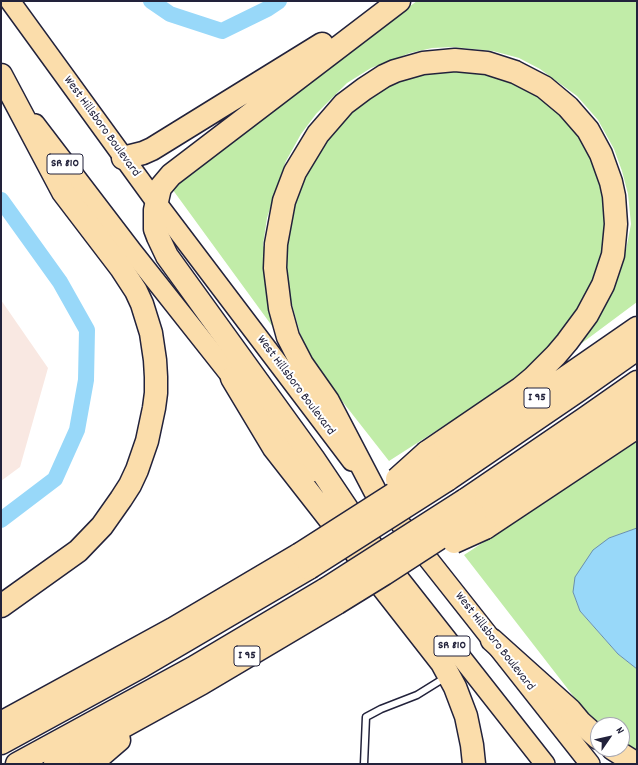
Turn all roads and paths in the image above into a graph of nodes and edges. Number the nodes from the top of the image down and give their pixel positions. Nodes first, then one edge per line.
1 (10, 1) edge
2 (393, 1) edge
3 (399, 1) edge
4 (1, 75) edge
5 (123, 158) junction
6 (156, 202) junction
7 (637, 328) edge
8 (637, 349) edge
9 (232, 378) junction
10 (637, 382) edge
11 (637, 403) edge
12 (637, 427) edge
13 (437, 466) junction
14 (375, 491) junction
15 (475, 514) junction
16 (352, 527) junction
17 (304, 561) junction
18 (331, 596) junction
19 (1, 606) edge
20 (492, 640) junction
21 (449, 675) junction
22 (157, 709) junction
23 (1, 723) edge
24 (590, 731) edge
25 (1, 743) edge
26 (626, 757) edge
27 (17, 764) edge
28 (56, 764) edge
29 (91, 764) edge
30 (364, 764) edge
31 (474, 764) edge
32 (545, 764) edge
33 (590, 764) edge
34 (637, 764) edge

1 - 5 main road, West Hillsboro Boulevard / SR 810
2 - 5 highway
3 - 6 highway
4 - 9 main road, SR 810
4 - 19 highway
5 - 6 main road, West Hillsboro Boulevard / SR 810
6 - 14 main road, West Hillsboro Boulevard / SR 810
6 - 16 highway
7 - 13 highway, I 95
8 - 13 highway
9 - 16 main road, SR 810
9 - 21 highway
10 - 15 highway
11 - 15 highway
12 - 15 highway
13 - 14 highway
13 - 16 highway, I 95, bridge
13 - 17 highway, bridge
14 - 20 main road, West Hillsboro Boulevard / SR 810
15 - 18 highway, bridge
15 - 18 highway, I 95, bridge
16 - 17 highway, I 95, bridge
16 - 32 main road, SR 810
17 - 23 highway, I 95
17 - 25 highway
18 - 22 highway, I 95
18 - 27 highway
20 - 24 highway
20 - 33 main road, West Hillsboro Boulevard / SR 810
21 - 30 lane
21 - 31 highway
22 - 28 highway, I 95
22 - 29 highway
26 - 34 highway

